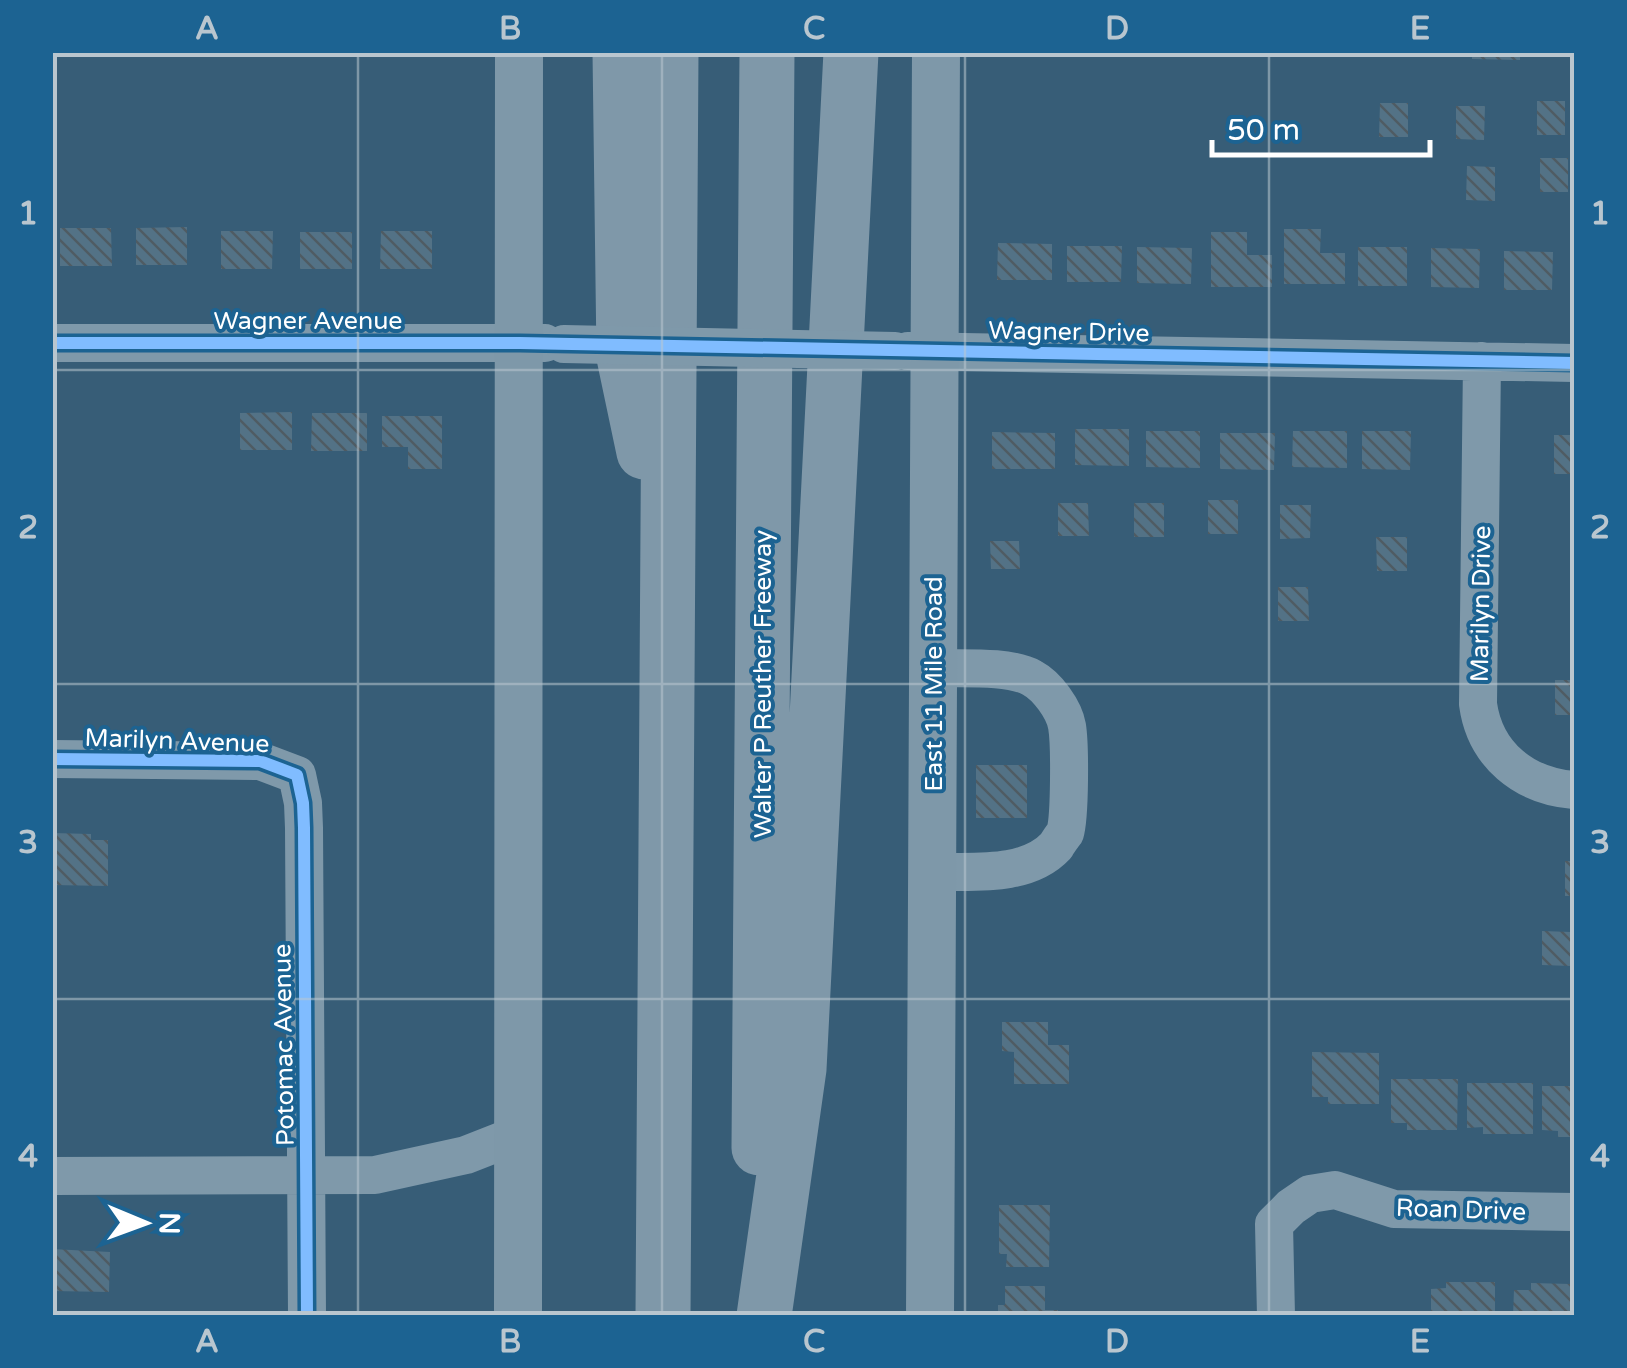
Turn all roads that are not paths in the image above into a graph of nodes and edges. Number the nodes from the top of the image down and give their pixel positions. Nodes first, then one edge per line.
1 (519, 52) edge
2 (620, 52) edge
3 (671, 52) edge
4 (767, 52) edge
5 (851, 52) edge
6 (936, 52) edge
7 (52, 343) edge
8 (542, 343) junction
9 (915, 351) junction
10 (1482, 362) junction
11 (1574, 363) edge
12 (666, 559) junction
13 (933, 668) junction
14 (52, 759) edge
15 (297, 775) joint
16 (1574, 790) edge
17 (932, 872) junction
18 (517, 1135) junction
19 (52, 1176) edge
20 (307, 1176) junction
21 (1574, 1212) edge
22 (307, 1316) edge
23 (518, 1316) edge
24 (663, 1316) edge
25 (761, 1316) edge
26 (930, 1316) edge
27 (1276, 1316) edge

1 - 8 main road
2 - 12 highway
3 - 12 highway
4 - 25 highway, Walter P Reuther Freeway
5 - 25 highway
6 - 9 main road, East 11 Mile Road
7 - 8 street, Wagner Avenue
8 - 9 street, Wagner Drive, bridge
8 - 18 main road
9 - 10 street, Wagner Drive
9 - 13 main road, East 11 Mile Road
10 - 11 street, Wagner Drive
10 - 16 street, Marilyn Drive
12 - 24 highway
13 - 17 main road, East 11 Mile Road
13 - 17 street
14 - 15 street, Marilyn Avenue
15 - 20 street, Potomac Avenue
17 - 26 main road, East 11 Mile Road
18 - 20 street
18 - 23 main road
19 - 20 street
20 - 22 street, Potomac Avenue
21 - 27 street, Roan Drive

